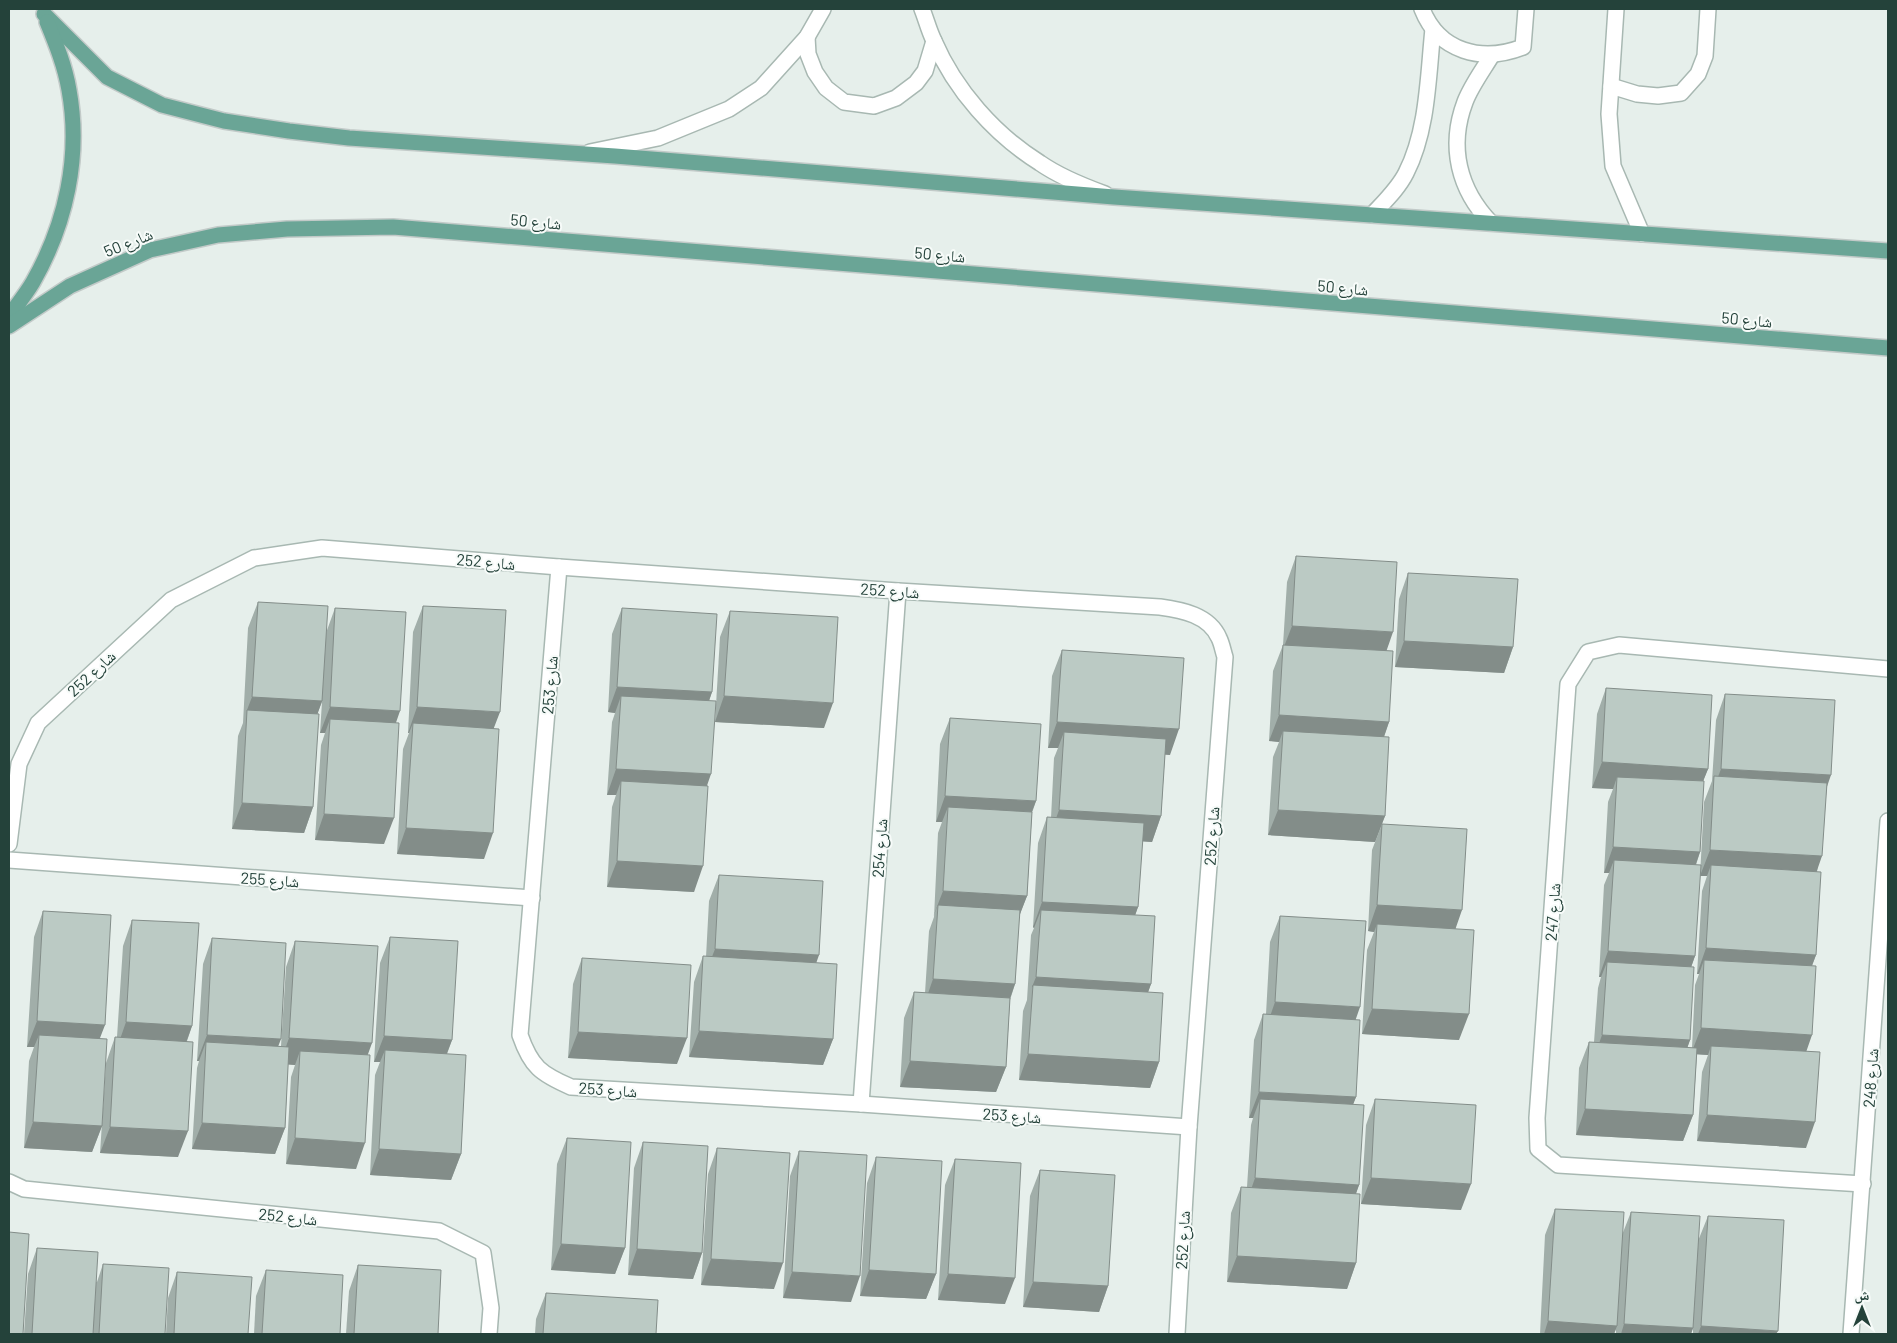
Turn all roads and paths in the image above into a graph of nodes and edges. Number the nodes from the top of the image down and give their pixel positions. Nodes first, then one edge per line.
1 (823, 9) edge
2 (922, 9) edge
3 (1422, 9) edge
4 (1526, 9) edge
5 (1616, 9) edge
6 (1708, 9) edge
7 (42, 12) edge
8 (1434, 29) junction
9 (807, 37) junction
10 (934, 42) junction
11 (1492, 55) junction
12 (1611, 86) junction
13 (583, 154) junction
14 (1114, 197) junction
15 (1372, 215) junction
16 (1491, 224) junction
17 (1642, 234) junction
18 (1888, 251) edge
19 (9, 316) edge
20 (9, 326) edge
21 (1888, 348) edge
22 (559, 567) junction
23 (898, 591) junction
24 (1888, 670) edge
25 (1888, 821) edge
26 (9, 844) edge
27 (9, 860) edge
28 (532, 898) junction
29 (861, 1104) junction
30 (1189, 1127) junction
31 (9, 1182) edge
32 (1863, 1184) junction
33 (489, 1334) edge
34 (1177, 1334) edge
35 (1851, 1334) edge

1 - 9 street
2 - 10 street
3 - 8 street
4 - 11 street
5 - 12 street
6 - 12 street
7 - 13 main road
7 - 19 main road
8 - 11 street
8 - 15 street
9 - 10 street
9 - 13 street
10 - 14 street
11 - 16 street
12 - 17 street
13 - 14 main road
14 - 15 main road
15 - 16 main road
16 - 17 main road
17 - 18 main road
20 - 21 main road, شارع 50
22 - 23 street, شارع 252
22 - 26 street, شارع 252
22 - 28 street, شارع 253
23 - 29 street, شارع 254
23 - 30 street, شارع 252
24 - 32 street, شارع 247
25 - 32 street, شارع 248
27 - 28 street, شارع 255
28 - 29 street, شارع 253
29 - 30 street, شارع 253
30 - 34 street, شارع 252
31 - 33 street, شارع 252
32 - 35 street, شارع 248

